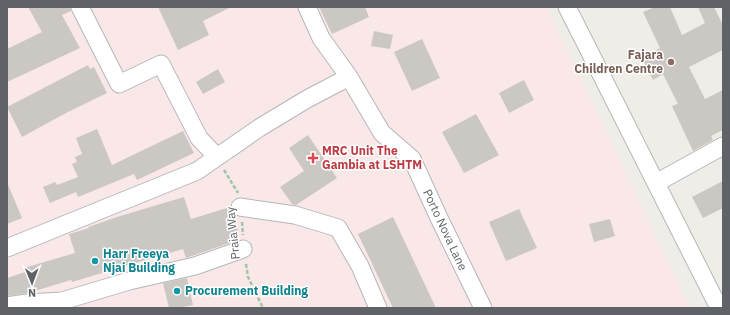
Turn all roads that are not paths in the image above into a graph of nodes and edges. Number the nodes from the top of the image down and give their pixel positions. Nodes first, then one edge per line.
1 (80, 7) edge
2 (307, 7) edge
3 (567, 7) edge
4 (349, 77) junction
5 (723, 146) edge
6 (217, 157) junction
7 (656, 183) junction
8 (240, 207) road end
9 (7, 248) edge
10 (244, 249) road end
11 (75, 303) edge
12 (7, 306) edge
13 (378, 308) edge
14 (483, 308) edge
15 (719, 308) edge

1 - 6 street
2 - 4 street, Porto Nova Lane
3 - 7 street
4 - 6 street
4 - 14 street, Porto Nova Lane
5 - 7 street
6 - 9 street
7 - 15 street
8 - 13 street
10 - 11 street
11 - 12 street

